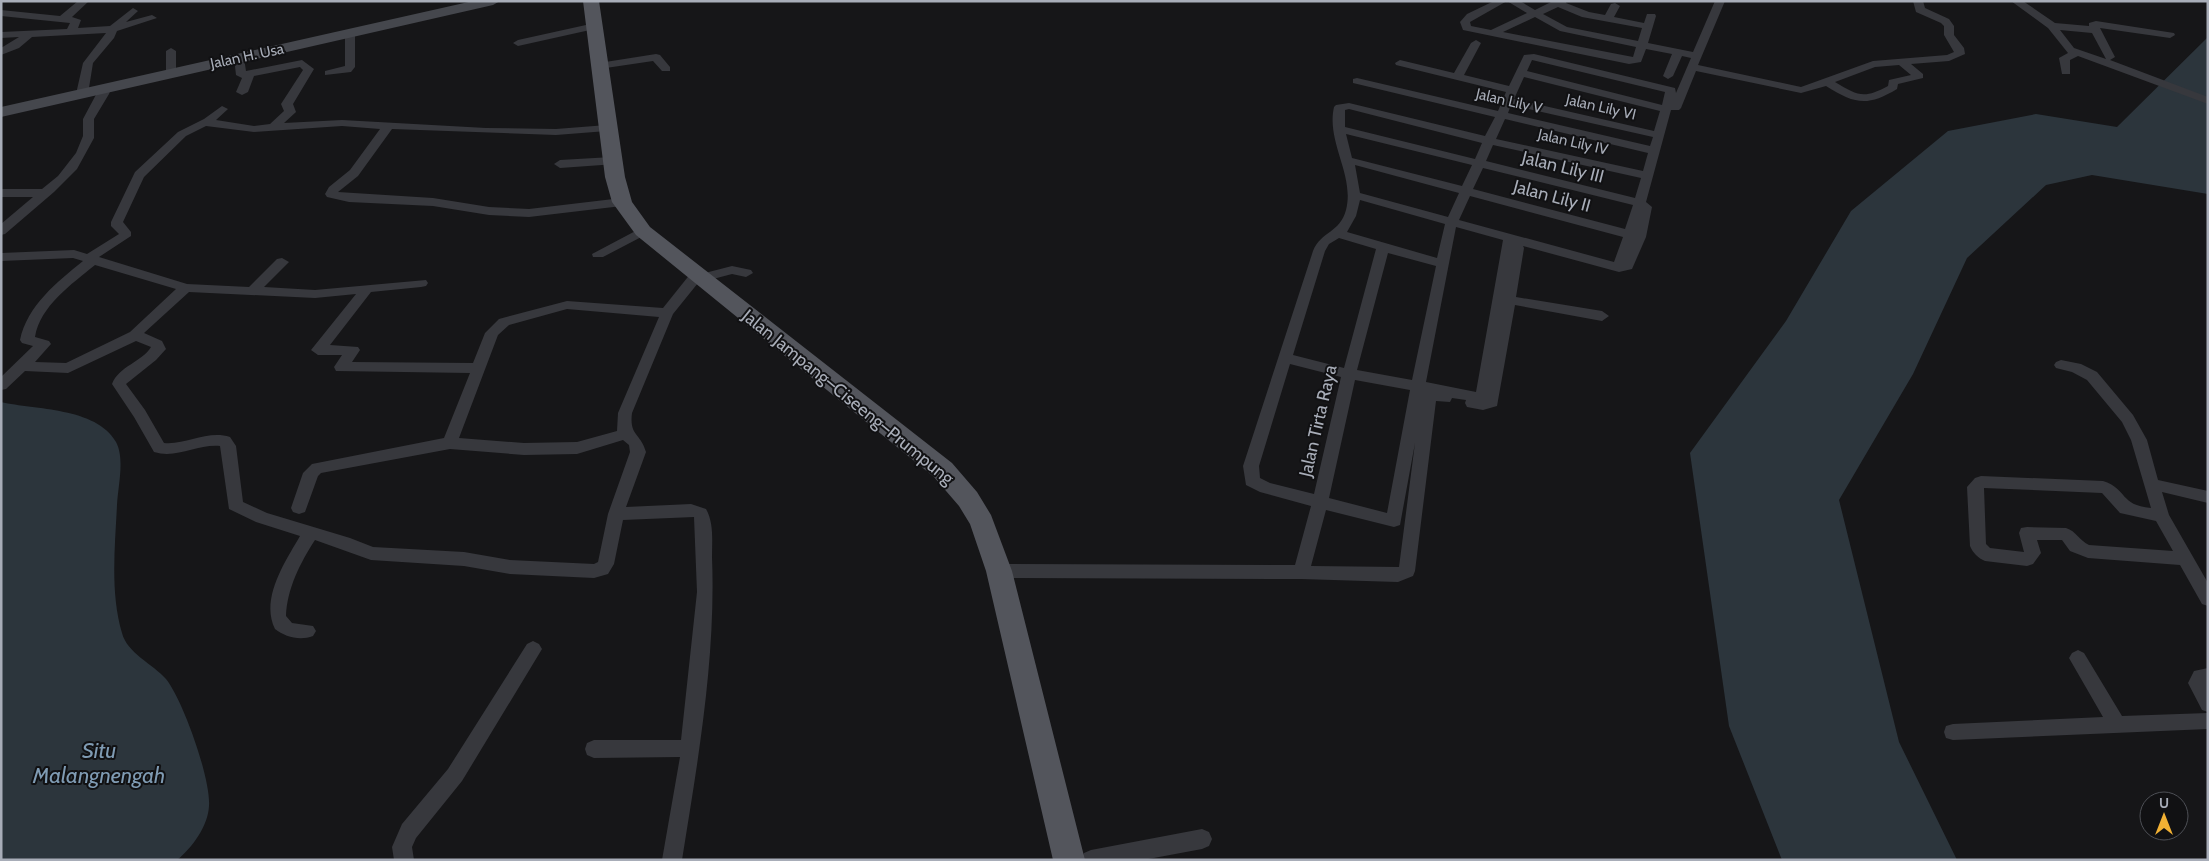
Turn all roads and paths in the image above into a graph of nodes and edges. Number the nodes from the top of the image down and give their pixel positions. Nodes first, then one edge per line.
1 (84, 1) edge
2 (493, 1) edge
3 (591, 1) edge
4 (1502, 1) edge
5 (1512, 1) edge
6 (1720, 1) edge
7 (1918, 1) edge
8 (2016, 1) edge
9 (1560, 2) edge
10 (1615, 6) dead end
11 (133, 11) dead end
12 (1, 14) edge
13 (1535, 14) junction
14 (152, 18) dead end
15 (1608, 19) junction
16 (62, 20) junction
17 (595, 26) junction
18 (2052, 26) junction
19 (112, 29) junction
20 (2096, 30) junction
21 (71, 32) junction
22 (350, 33) junction
23 (29, 34) junction
24 (1491, 34) junction
25 (1, 35) edge
26 (2170, 35) dead end
27 (518, 43) dead end
28 (1476, 43) dead end
29 (1640, 44) junction
30 (172, 51) dead end
31 (1, 52) edge
32 (1678, 52) junction
33 (2076, 53) junction
34 (1697, 56) junction
35 (2110, 57) dead end
36 (239, 58) junction
37 (1901, 61) junction
38 (1400, 63) dead end
39 (599, 66) junction
40 (1693, 67) junction
41 (666, 69) dead end
42 (2066, 72) dead end
43 (171, 73) junction
44 (329, 73) dead end
45 (1522, 73) junction
46 (249, 74) junction
47 (1458, 76) junction
48 (1668, 76) dead end
49 (1356, 81) dead end
50 (1827, 82) junction
51 (105, 89) junction
52 (242, 92) dead end
53 (82, 94) junction
54 (1511, 95) junction
55 (2208, 100) edge
56 (222, 108) dead end
57 (1666, 108) junction
58 (1, 112) edge
59 (1502, 115) junction
60 (208, 121) junction
61 (388, 126) junction
62 (607, 128) junction
63 (272, 129) junction
64 (1340, 129) junction
65 (1658, 135) junction
66 (1490, 141) junction
67 (1655, 151) junction
68 (1348, 160) junction
69 (612, 161) junction
70 (560, 164) dead end
71 (1478, 165) junction
72 (1648, 176) junction
73 (1466, 191) junction
74 (1, 193) edge
75 (45, 193) junction
76 (1354, 195) junction
77 (622, 202) junction
78 (1640, 203) junction
79 (1452, 221) junction
80 (1, 231) edge
81 (643, 231) junction
82 (1338, 233) junction
83 (1628, 234) junction
84 (1510, 237) junction
85 (1383, 247) junction
86 (598, 254) dead end
87 (92, 259) junction
88 (4, 260) edge
89 (282, 262) dead end
90 (1443, 264) junction
91 (746, 273) dead end
92 (698, 277) junction
93 (421, 283) dead end
94 (186, 288) junction
95 (367, 289) junction
96 (252, 291) junction
97 (1509, 300) junction
98 (667, 313) junction
99 (1602, 316) dead end
100 (136, 335) junction
101 (1284, 358) junction
102 (2061, 364) dead end
103 (22, 366) junction
104 (478, 368) junction
105 (1349, 374) junction
106 (1, 385) edge
107 (1418, 386) junction
108 (625, 434) junction
109 (450, 443) junction
110 (2152, 484) junction
111 (2208, 497) edge
112 (1320, 502) junction
113 (299, 508) dead end
114 (616, 514) junction
115 (2162, 516) junction
116 (311, 532) junction
117 (2187, 559) junction
118 (999, 571) junction
119 (1301, 572) junction
120 (2208, 599) edge
121 (307, 631) dead end
122 (533, 649) dead end
123 (2078, 658) dead end
124 (2208, 676) edge
125 (2208, 704) edge
126 (2208, 721) edge
127 (2117, 725) junction
128 (1953, 732) dead end
129 (690, 748) junction
130 (594, 749) dead end
131 (1202, 839) dead end
132 (404, 860) edge
133 (672, 860) edge
134 (1069, 860) edge
135 (1091, 860) edge

1 - 16 street
2 - 22 street, Jalan H. Usa
3 - 17 main road, Jalan Jampang–Ciseeng–Prumpung
4 - 24 street
5 - 13 street
6 - 34 street
7 - 37 street
8 - 18 street
9 - 13 street
9 - 15 street
10 - 15 street
11 - 19 street
12 - 16 street
13 - 24 street
13 - 29 street
14 - 19 street
15 - 29 street
16 - 21 street
17 - 27 street
17 - 39 main road, Jalan Jampang–Ciseeng–Prumpung
18 - 20 street
18 - 33 street
19 - 21 street
19 - 53 street
20 - 26 street
20 - 35 street
21 - 23 street
22 - 36 street, Jalan H. Usa
22 - 44 street
23 - 25 street
23 - 31 street
24 - 29 street
28 - 47 street
29 - 32 street
30 - 43 street
32 - 34 street
32 - 48 street
33 - 42 street
33 - 55 street
34 - 40 street
36 - 43 street, Jalan H. Usa
36 - 46 street
37 - 50 street
37 - 50 street
38 - 47 street, Jalan Lily VI
39 - 41 street
39 - 62 main road, Jalan Jampang–Ciseeng–Prumpung
40 - 50 street
40 - 97 street
43 - 51 street, Jalan H. Usa
45 - 54 street
45 - 57 street
45 - 57 street
46 - 52 street
46 - 63 street
47 - 54 street, Jalan Lily VI
49 - 59 street, Jalan Lily V
51 - 53 street, Jalan H. Usa
51 - 75 street
53 - 58 street, Jalan H. Usa
54 - 59 street
54 - 65 street, Jalan Lily VI
56 - 60 street
57 - 65 street
59 - 66 street
59 - 67 street, Jalan Lily V
60 - 63 street
60 - 87 street
61 - 62 street
61 - 63 street
61 - 77 street
62 - 69 main road, Jalan Jampang–Ciseeng–Prumpung
64 - 66 street, Jalan Lily IV
64 - 68 street
64 - 71 street, Jalan Lily III
65 - 67 street
66 - 71 street
66 - 72 street, Jalan Lily IV
67 - 72 street
68 - 73 street, Jalan Lily II
68 - 76 street
69 - 70 street
69 - 77 main road, Jalan Jampang–Ciseeng–Prumpung
71 - 73 street
71 - 78 street, Jalan Lily III
72 - 78 street
73 - 79 street
73 - 83 street, Jalan Lily II
74 - 75 street
75 - 80 street
76 - 79 street
76 - 82 street
77 - 81 main road, Jalan Jampang–Ciseeng–Prumpung
78 - 83 street
79 - 84 street
79 - 90 street
81 - 86 street
81 - 92 main road, Jalan Jampang–Ciseeng–Prumpung
82 - 85 street
82 - 101 street
83 - 84 street
84 - 107 street
85 - 90 street
85 - 105 street, Jalan Tirta Raya
87 - 88 street
87 - 94 street
87 - 103 street
89 - 96 street
90 - 107 street
91 - 92 street
92 - 98 street
92 - 118 main road, Jalan Jampang–Ciseeng–Prumpung
93 - 95 street
94 - 96 street
94 - 100 street
95 - 96 street
95 - 104 street
97 - 99 street
97 - 119 street
98 - 104 street
98 - 108 street
100 - 103 street
100 - 116 street
101 - 105 street
101 - 112 street
102 - 110 street
103 - 106 street
104 - 109 street
105 - 107 street
105 - 112 street, Jalan Tirta Raya
107 - 112 street
108 - 109 street
108 - 114 street
109 - 113 street
110 - 111 street
110 - 115 street
112 - 119 street, Jalan Tirta Raya
114 - 116 street
114 - 129 street
115 - 117 street
115 - 117 street
116 - 121 street
117 - 120 street
118 - 119 street
118 - 134 main road, Jalan Jampang–Ciseeng–Prumpung
122 - 132 street
123 - 127 street
124 - 125 street
126 - 127 street
127 - 128 street
129 - 130 street
129 - 133 street
131 - 135 street

